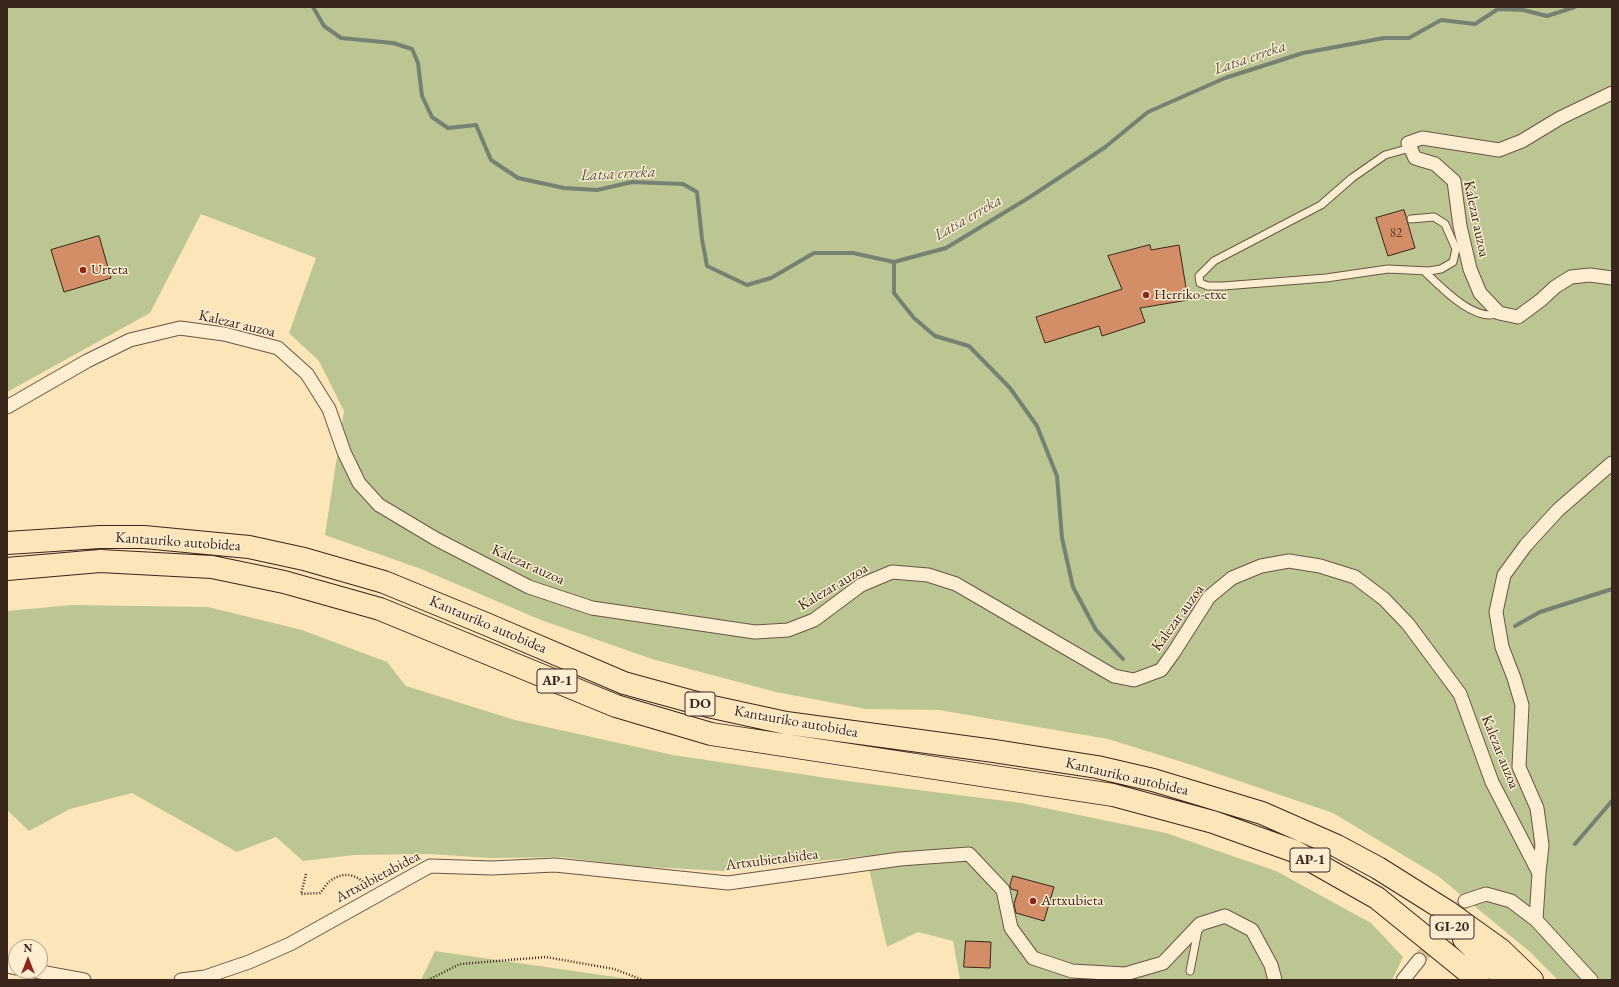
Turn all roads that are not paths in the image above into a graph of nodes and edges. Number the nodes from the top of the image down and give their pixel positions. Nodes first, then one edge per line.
1 (1612, 93) edge
2 (1410, 148) junction
3 (1411, 219) dead end
4 (1424, 271) junction
5 (1612, 278) edge
6 (1499, 313) junction
7 (7, 407) edge
8 (1612, 463) edge
9 (7, 543) edge
10 (7, 569) edge
11 (1539, 873) junction
12 (1394, 877) junction
13 (1464, 901) tunnel mouth
14 (1536, 920) junction
15 (1200, 924) junction
16 (1420, 960) tunnel mouth
17 (1190, 971) dead end
18 (48, 973) edge
19 (84, 980) edge
20 (181, 980) edge
21 (1275, 980) edge
22 (1403, 980) edge
23 (1478, 980) edge
24 (1507, 980) edge
25 (1532, 980) edge
26 (1591, 980) edge

1 - 2 street
2 - 4 lane
2 - 6 street, Kalezar auzoa
3 - 4 lane
4 - 6 lane
5 - 6 street
7 - 11 street, Kalezar auzoa
8 - 11 street, Kalezar auzoa
9 - 12 highway, Kantauriko autobidea / DO
10 - 23 highway, Kantauriko autobidea / AP-1
11 - 14 street, Kalezar auzoa
12 - 24 highway, GI-20
12 - 25 highway, Kantauriko autobidea
13 - 14 street
14 - 26 street
15 - 17 lane
15 - 20 street, Artxubietabidea
15 - 21 street, Artxubietabidea
16 - 22 street
18 - 19 street

